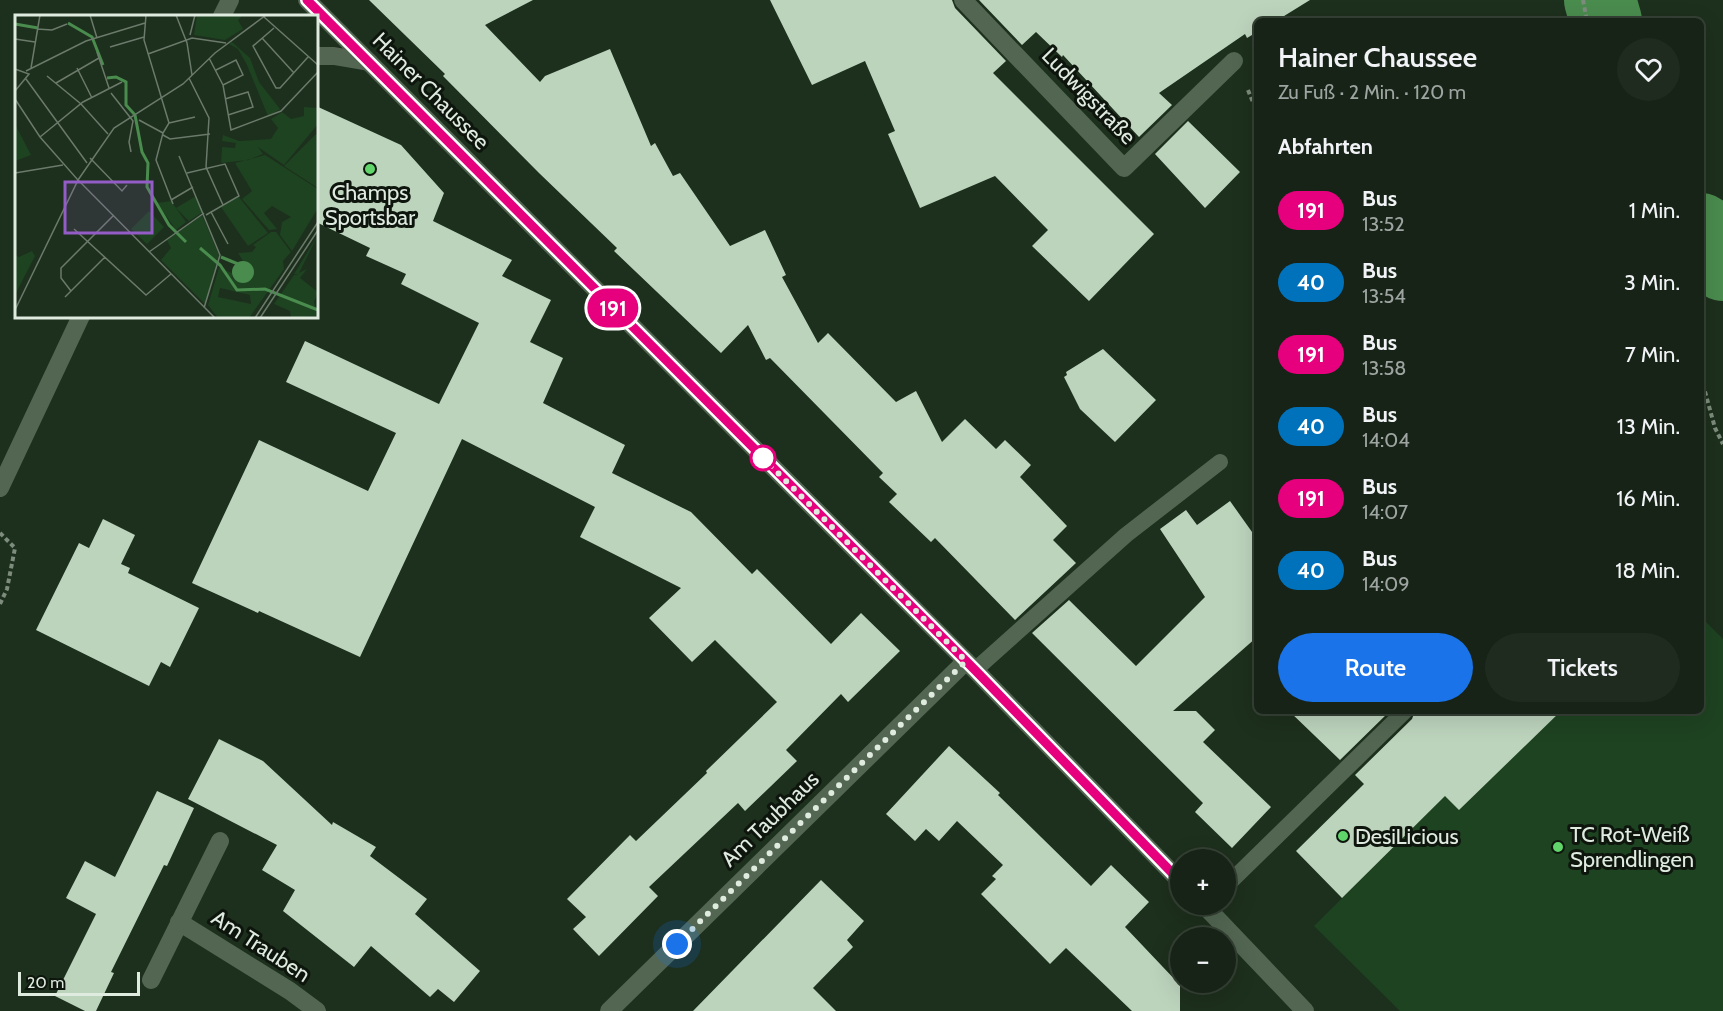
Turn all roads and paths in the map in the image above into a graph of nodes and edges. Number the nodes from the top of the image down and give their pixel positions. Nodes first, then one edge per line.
1 (230, 0) edge
2 (307, 0) edge
3 (963, 0) edge
4 (1583, 0) edge
5 (222, 15) edge
6 (1586, 18) edge
7 (318, 56) edge
8 (1234, 61) dead end
9 (369, 62) junction
10 (80, 318) edge
11 (1704, 388) edge
12 (1723, 444) edge
13 (1220, 462) dead end
14 (0, 488) edge
15 (0, 533) edge
16 (0, 604) edge
17 (970, 665) junction
18 (1403, 714) edge
19 (220, 841) dead end
20 (1170, 871) edge
21 (1236, 876) edge
22 (1214, 915) edge
23 (179, 922) junction
24 (151, 980) dead end
25 (317, 1011) edge
26 (609, 1011) edge
27 (1305, 1011) edge

1 - 5 street
2 - 9 street, Hainer Chaussee
3 - 8 street, Ludwigstraße
4 - 6 path
7 - 9 street
9 - 17 street, Hainer Chaussee
10 - 14 street
11 - 12 path
13 - 17 lane
15 - 16 path
17 - 20 street, Hainer Chaussee
17 - 26 street, Am Taubhaus
18 - 21 lane
19 - 23 street, Am Trauben
22 - 27 street
23 - 24 street, Am Trauben
23 - 25 street, Am Trauben

